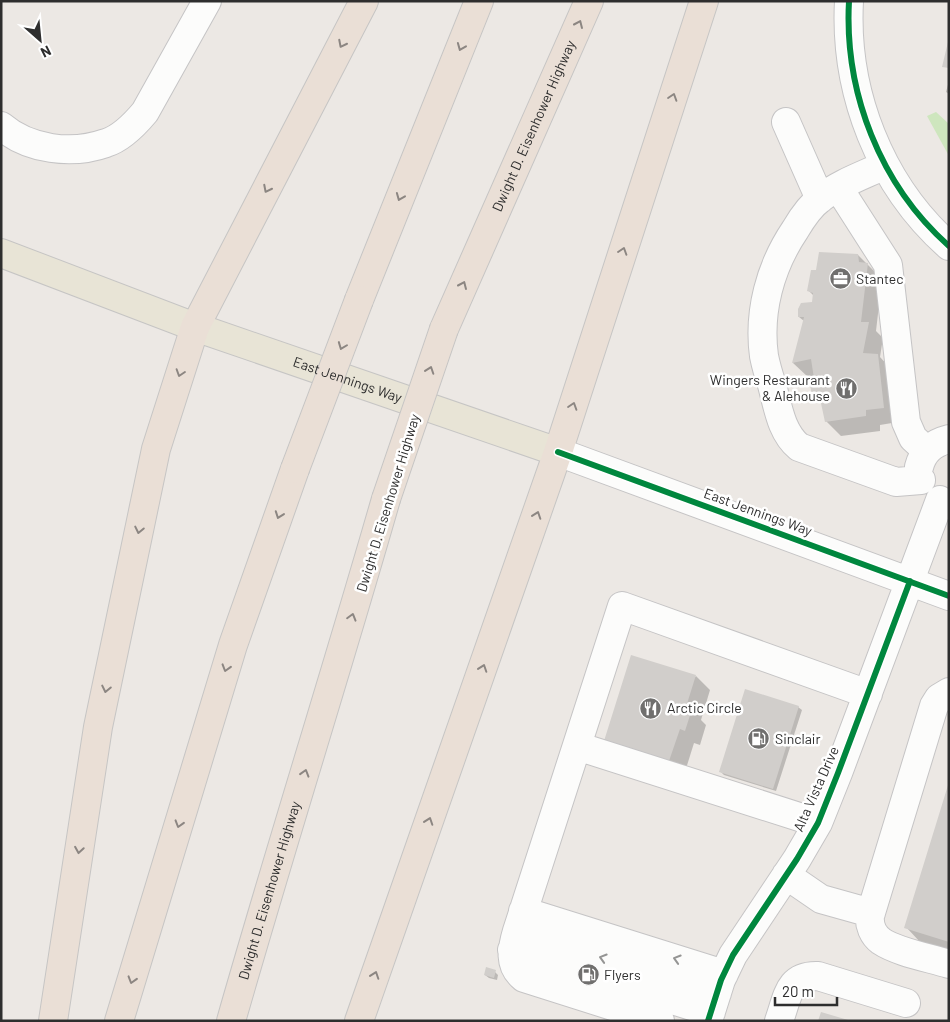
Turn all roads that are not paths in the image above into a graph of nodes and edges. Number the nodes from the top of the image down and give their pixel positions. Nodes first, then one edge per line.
1 (206, 1) edge
2 (364, 1) edge
3 (479, 1) edge
4 (589, 1) edge
5 (704, 1) edge
6 (849, 1) edge
7 (786, 122) dead end
8 (1, 126) edge
9 (885, 164) junction
10 (829, 193) junction
11 (949, 246) edge
12 (1, 253) edge
13 (195, 327) junction
14 (938, 445) edge
15 (558, 452) junction
16 (921, 480) junction
17 (944, 501) edge
18 (910, 582) junction
19 (949, 596) edge
20 (868, 694) junction
21 (944, 700) edge
22 (577, 746) junction
23 (818, 823) junction
24 (786, 875) junction
25 (871, 913) junction
26 (518, 931) junction
27 (949, 964) edge
28 (715, 1000) edge
29 (906, 1003) dead end
30 (53, 1021) edge
31 (119, 1021) edge
32 (231, 1021) edge
33 (359, 1021) edge
34 (660, 1021) edge
35 (779, 1021) edge

1 - 8 street
2 -> 13 highway
3 -> 31 highway, bridge
32 -> 4 highway, Dwight D. Eisenhower Highway, bridge
15 -> 5 highway
6 - 9 street
7 - 10 street
9 - 10 street
9 - 11 street
10 - 14 street
10 - 16 street
12 - 13 main road, East Jennings Way
13 - 15 main road, East Jennings Way
13 -> 30 highway
14 - 16 street
15 - 18 street, East Jennings Way
33 -> 15 highway
16 - 17 street
17 - 18 street, Alta Vista Drive
18 - 19 street, East Jennings Way
18 - 20 street, Alta Vista Drive
20 - 22 street
20 - 23 street, Alta Vista Drive
21 - 25 street
22 - 23 street
22 - 26 street
23 - 24 street, Alta Vista Drive
24 - 25 street
24 - 28 street, Alta Vista Drive
25 - 27 street
28 -> 26 street
28 -> 26 street
26 - 34 street
29 - 35 street

